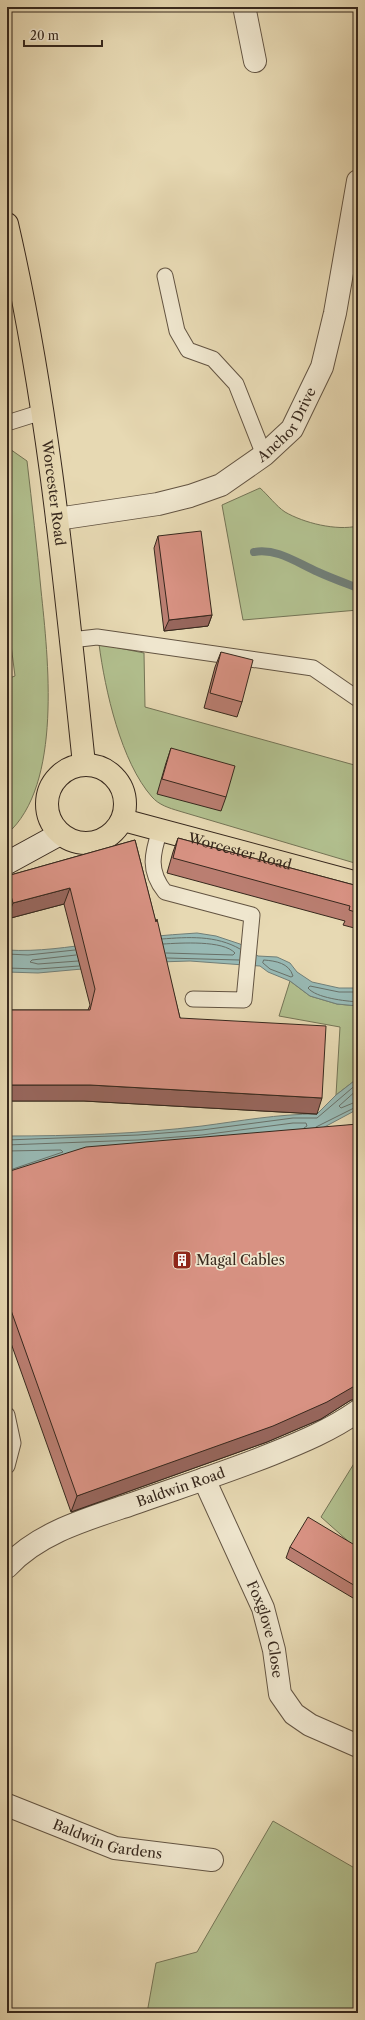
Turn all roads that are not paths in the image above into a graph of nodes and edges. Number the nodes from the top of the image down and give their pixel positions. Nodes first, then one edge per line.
1 (246, 7) edge
2 (255, 61) dead end
3 (358, 181) edge
4 (7, 224) edge
5 (164, 276) dead end
6 (42, 412) junction
7 (7, 423) edge
8 (264, 455) junction
9 (57, 519) junction
10 (71, 640) junction
11 (358, 699) edge
12 (84, 764) junction
13 (123, 820) junction
14 (160, 830) junction
15 (60, 834) junction
16 (7, 863) edge
17 (358, 883) edge
18 (193, 999) dead end
19 (358, 1411) edge
20 (7, 1415) edge
21 (7, 1466) edge
22 (204, 1479) junction
23 (7, 1567) edge
24 (358, 1746) edge
25 (7, 1805) edge
26 (212, 1860) dead end

1 - 2 street
3 - 8 street, Anchor Drive
4 - 6 main road, Worcester Road
5 - 8 lane
6 - 7 lane
6 - 9 main road, Worcester Road
8 - 9 street, Anchor Drive
9 - 10 main road, Worcester Road
10 - 11 lane
10 - 12 main road, Worcester Road
12 - 13 main road
12 - 15 main road
13 - 14 main road, Worcester Road
13 - 15 main road
14 - 17 main road, Worcester Road
14 - 18 lane
15 - 16 street
19 - 22 street, Baldwin Road
20 - 21 lane
22 - 23 street, Baldwin Road
22 - 24 street, Foxglove Close
25 - 26 street, Baldwin Gardens

